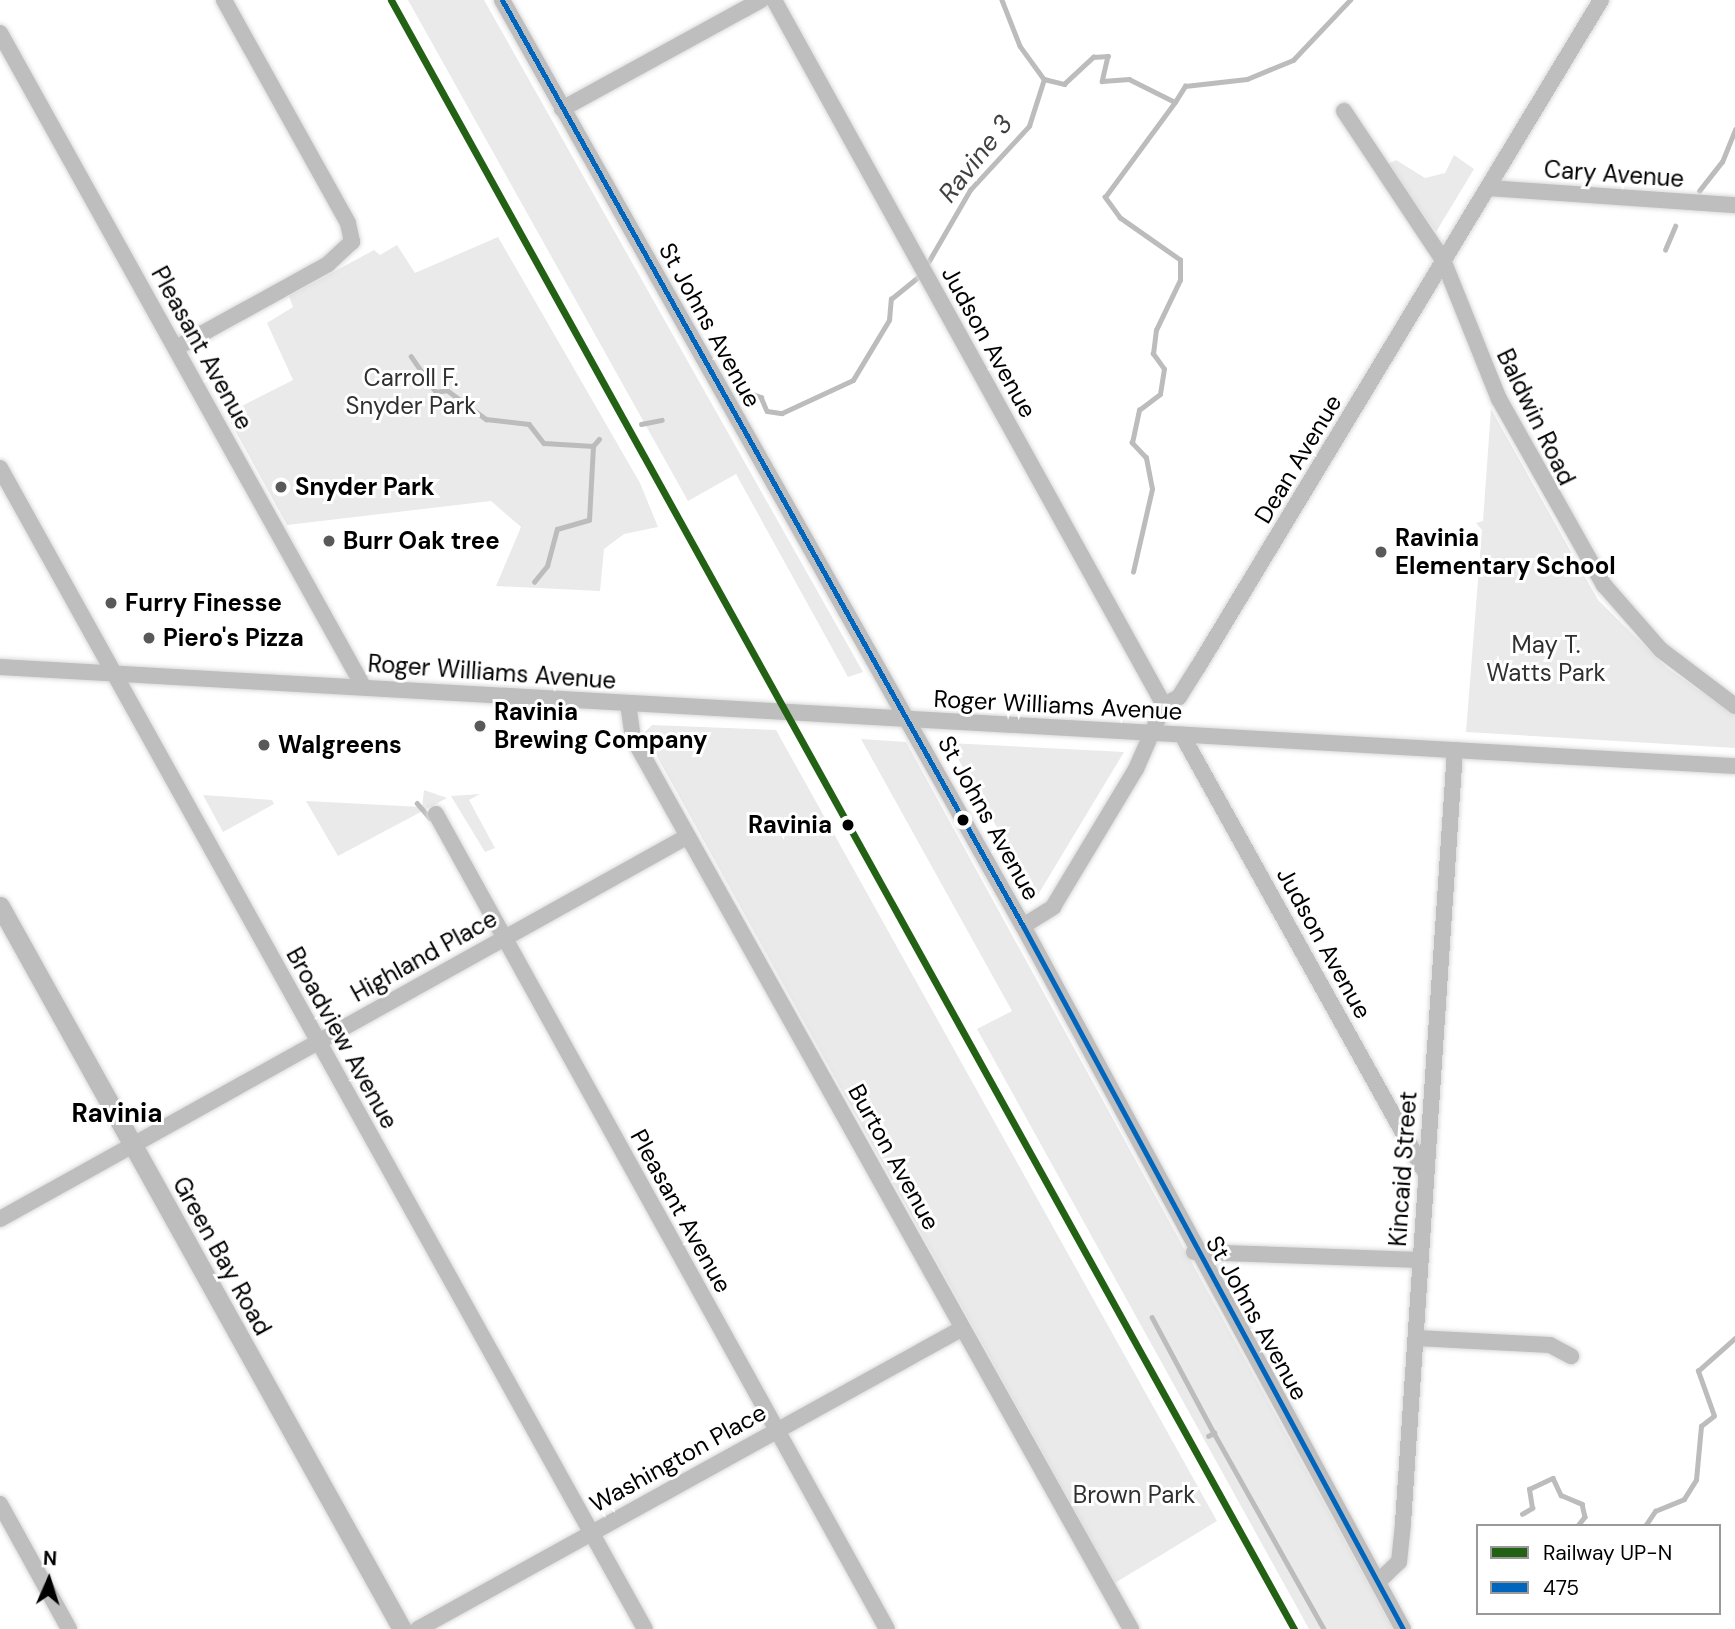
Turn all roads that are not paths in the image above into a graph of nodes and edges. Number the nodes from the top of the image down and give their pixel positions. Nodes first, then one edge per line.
1 (224, 0) edge
2 (502, 0) edge
3 (761, 0) edge
4 (774, 0) edge
5 (1601, 0) edge
6 (0, 33) edge
7 (562, 109) junction
8 (1345, 111) dead end
9 (1489, 188) junction
10 (1735, 205) edge
11 (1443, 260) junction
12 (176, 348) junction
13 (0, 468) edge
14 (0, 667) edge
15 (114, 672) junction
16 (363, 687) junction
17 (628, 703) junction
18 (1164, 705) junction
19 (1735, 706) edge
20 (908, 719) junction
21 (1152, 734) junction
22 (1182, 735) junction
23 (1455, 750) junction
24 (1735, 766) edge
25 (436, 814) dead end
26 (688, 836) junction
27 (0, 906) edge
28 (1023, 926) junction
29 (503, 938) junction
30 (318, 1040) junction
31 (131, 1143) junction
32 (1426, 1174) junction
33 (0, 1219) edge
34 (1194, 1252) junction
35 (1420, 1260) junction
36 (961, 1329) junction
37 (1418, 1338) junction
38 (1570, 1356) dead end
39 (777, 1431) junction
40 (0, 1504) edge
41 (591, 1532) junction
42 (1378, 1582) junction
43 (69, 1629) edge
44 (402, 1629) edge
45 (418, 1629) edge
46 (645, 1629) edge
47 (887, 1629) edge
48 (1131, 1629) edge
49 (1404, 1629) edge

1 - 12 street
2 - 7 street, St Johns Avenue
3 - 7 street
4 - 18 street, Judson Avenue
5 - 9 street, Dean Avenue
6 - 12 street, Pleasant Avenue
7 - 20 street, St Johns Avenue
8 - 11 street, Baldwin Road
9 - 10 street, Cary Avenue
9 - 11 street, Dean Avenue
11 - 18 street, Dean Avenue
11 - 19 street, Baldwin Road
12 - 16 street, Pleasant Avenue
13 - 15 street, Broadview Avenue
14 - 15 street, Roger Williams Avenue
15 - 16 street, Roger Williams Avenue
15 - 30 street, Broadview Avenue
16 - 17 street, Roger Williams Avenue
17 - 20 street, Roger Williams Avenue
17 - 26 street, Burton Avenue
18 - 21 street, Dean Avenue
20 - 21 street, Roger Williams Avenue
20 - 28 street, St Johns Avenue
21 - 22 street, Roger Williams Avenue
21 - 28 street, Dean Avenue
22 - 23 street, Roger Williams Avenue
22 - 32 street, Judson Avenue
23 - 24 street, Roger Williams Avenue
23 - 32 street, Kincaid Street
25 - 29 street, Pleasant Avenue
26 - 29 street, Highland Place
26 - 36 street, Burton Avenue
27 - 31 main road, Green Bay Road
28 - 34 street, St Johns Avenue
29 - 30 street, Highland Place
29 - 39 street, Pleasant Avenue
30 - 31 street, Highland Place
30 - 41 street, Broadview Avenue
31 - 33 street, Highland Place
31 - 44 main road, Green Bay Road
32 - 35 street, Kincaid Street
34 - 35 street
34 - 42 street, St Johns Avenue
35 - 37 street, Kincaid Street
36 - 39 street, Washington Place
36 - 48 street, Burton Avenue
37 - 38 street
37 - 42 street, Kincaid Street
39 - 41 street, Washington Place
39 - 47 street, Pleasant Avenue
40 - 43 street
41 - 45 street, Washington Place
41 - 46 street, Broadview Avenue
42 - 49 street, St Johns Avenue

